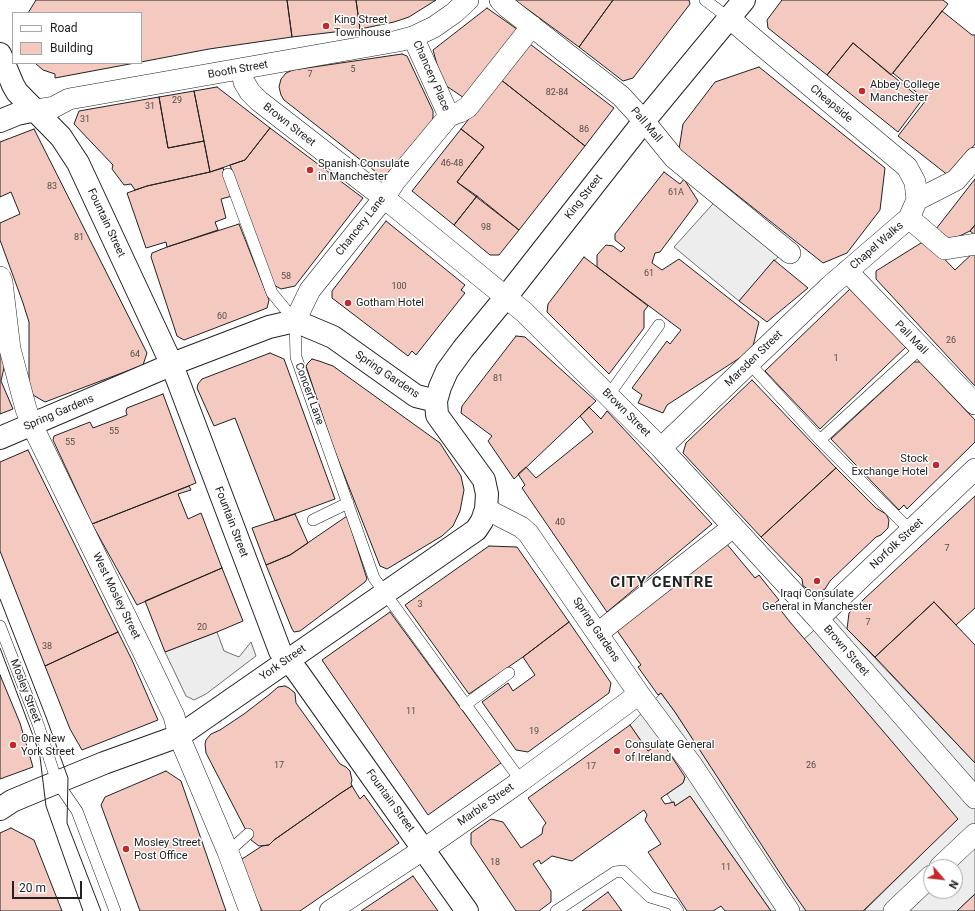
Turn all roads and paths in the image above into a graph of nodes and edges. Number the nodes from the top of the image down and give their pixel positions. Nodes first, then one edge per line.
1 (468, 0) edge
2 (500, 0) edge
3 (706, 0) edge
4 (744, 0) edge
5 (729, 18) junction
6 (532, 26) junction
7 (413, 37) junction
8 (0, 54) edge
9 (241, 69) junction
10 (36, 110) junction
11 (449, 116) junction
12 (0, 121) edge
13 (644, 121) junction
14 (975, 158) edge
15 (228, 174) dead end
16 (384, 198) junction
17 (913, 209) junction
18 (975, 244) edge
19 (790, 253) dead end
20 (848, 271) junction
21 (0, 277) edge
22 (506, 297) junction
23 (295, 321) junction
24 (659, 325) dead end
25 (921, 348) junction
26 (750, 364) junction
27 (172, 365) junction
28 (608, 396) junction
29 (436, 401) junction
30 (975, 404) edge
31 (32, 425) junction
32 (0, 438) edge
33 (820, 440) junction
34 (661, 448) junction
35 (975, 469) edge
36 (348, 503) junction
37 (486, 509) junction
38 (313, 520) dead end
39 (733, 527) junction
40 (911, 531) junction
41 (385, 594) junction
42 (818, 619) junction
43 (0, 626) edge
44 (598, 634) junction
45 (287, 660) junction
46 (509, 673) dead end
47 (639, 694) junction
48 (465, 705) junction
49 (179, 736) junction
50 (521, 781) junction
51 (57, 782) junction
52 (975, 798) edge
53 (0, 809) edge
54 (248, 834) dead end
55 (972, 843) edge
56 (424, 848) junction
57 (228, 852) junction
58 (951, 859) edge
59 (923, 884) edge
60 (115, 911) edge
61 (250, 911) edge
62 (258, 911) edge
63 (330, 911) edge
64 (467, 911) edge
65 (556, 911) edge
66 (678, 911) edge
67 (789, 911) edge
68 (894, 911) edge

1 - 7 street, Booth Street
2 - 6 street, Pall Mall
3 - 5 lane
4 - 5 street, King Street
5 - 13 street, King Street
5 - 17 street, Cheapside
6 - 11 street
6 - 13 street, Pall Mall
7 - 9 street, Booth Street
7 - 11 street, Chancery Place
8 - 10 street, Fountain Street
9 - 10 street, Booth Street
9 - 16 street, Brown Street
10 - 12 street, Booth Street
10 - 27 street, Fountain Street
11 - 16 street, Chancery Lane
13 - 19 street, Pall Mall
13 - 22 street, King Street
14 - 17 street, Chapel Walks
15 - 23 lane
16 - 22 street, Brown Street
16 - 23 street, Chancery Lane
17 - 18 street
17 - 20 street, Chapel Walks
20 - 25 street, Pall Mall
20 - 26 street, Marsden Street
21 - 31 street, West Mosley Street
22 - 28 street, Brown Street
22 - 29 street, King Street
23 - 27 street, Spring Gardens
23 - 29 street, Spring Gardens
23 - 36 lane, Concert Lane
24 - 28 lane
25 - 30 street, Pall Mall
25 - 33 lane
26 - 33 lane
26 - 34 street, Marsden Street
27 - 31 street, Spring Gardens
27 - 45 street, Fountain Street
28 - 34 street, Brown Street
29 - 37 street
31 - 32 street, Spring Gardens
31 - 49 street, West Mosley Street
33 - 40 lane
34 - 39 street, Brown Street
35 - 40 street, Norfolk Street
36 - 38 lane
36 - 41 lane, Concert Lane
37 - 41 street, York Street
37 - 44 street, Spring Gardens
39 - 42 street, Brown Street
39 - 44 street
40 - 42 street, Norfolk Street
41 - 45 street, York Street
41 - 48 lane, Concert Lane
42 - 52 street, Brown Street
43 - 51 lane, Mosley Street
44 - 47 street, Spring Gardens
45 - 49 street, York Street
45 - 56 street, Fountain Street
46 - 48 lane
47 - 50 street, Marble Street
47 - 67 street, Spring Gardens
48 - 50 lane, Concert Lane
49 - 51 street, York Street
49 - 57 street, West Mosley Street
50 - 56 street, Marble Street
51 - 53 street, York Street
51 - 60 lane, Mosley Street
54 - 57 lane
55 - 58 street
56 - 63 street, Marble Street
56 - 64 street, Fountain Street
57 - 61 street, West Mosley Street
57 - 62 lane
59 - 68 street
65 - 66 lane

